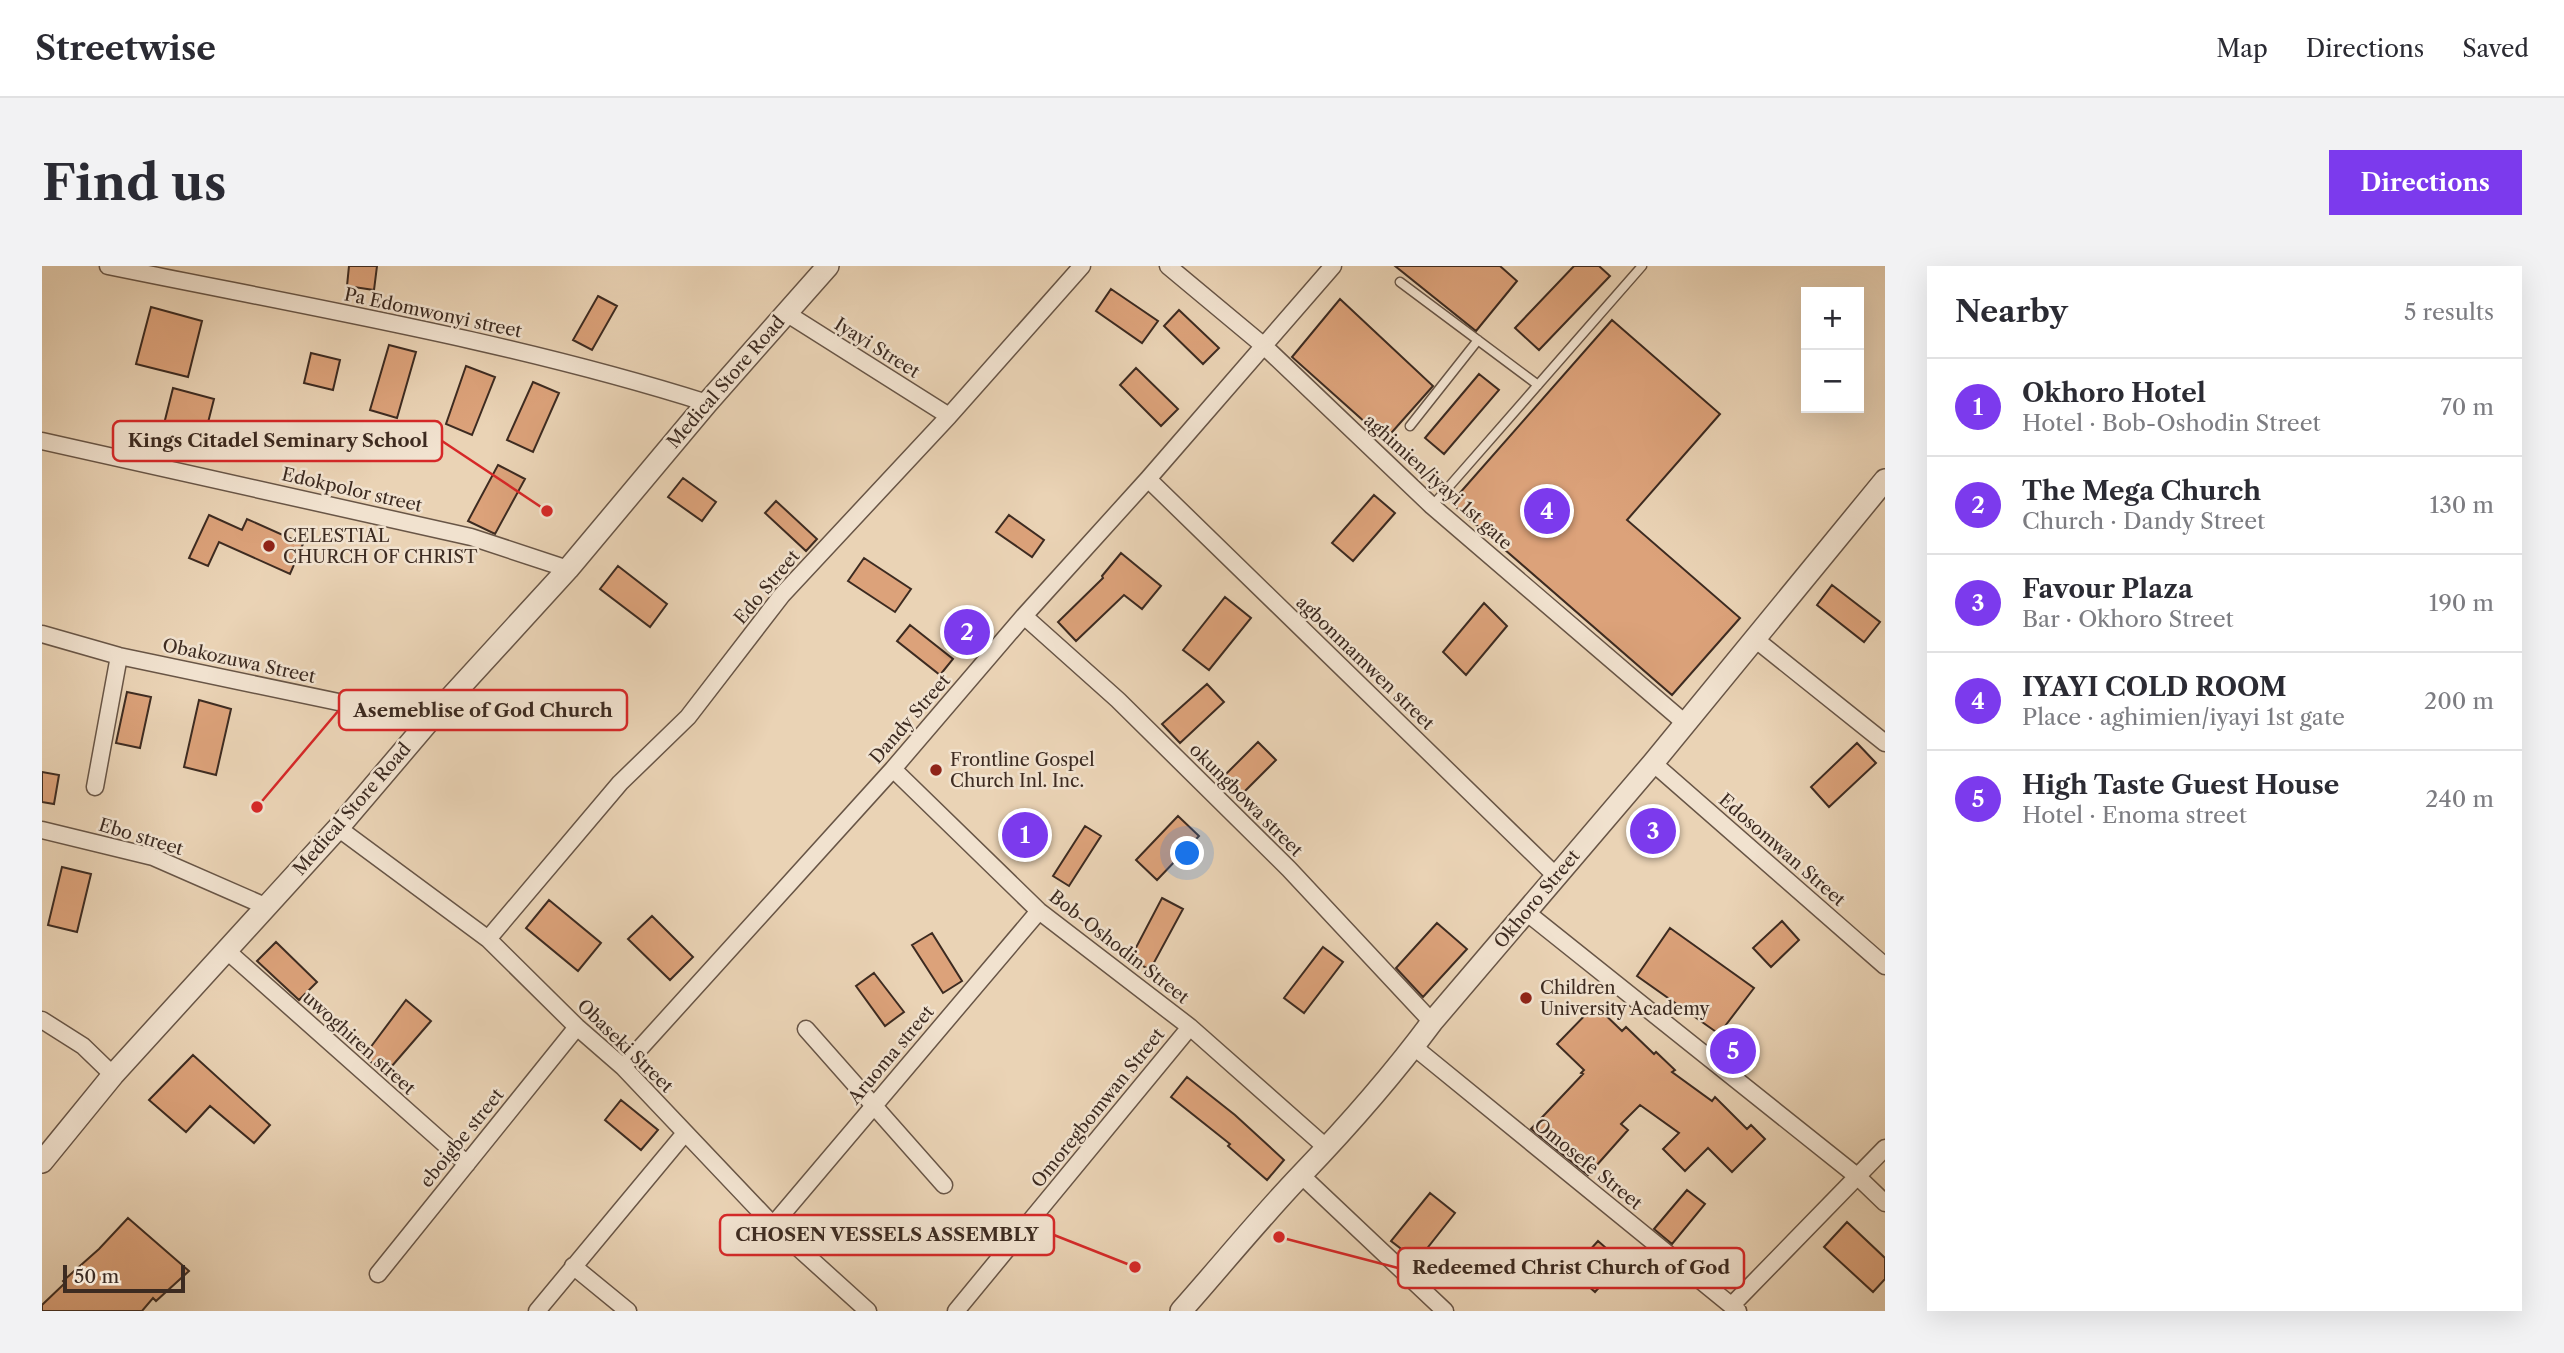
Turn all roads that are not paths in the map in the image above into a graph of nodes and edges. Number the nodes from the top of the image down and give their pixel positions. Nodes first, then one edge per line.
1 (107, 266) edge
2 (828, 266) edge
3 (1082, 266) edge
4 (1168, 266) edge
5 (1333, 266) edge
6 (1642, 266) edge
7 (1400, 282) dead end
8 (786, 313) junction
9 (1478, 340) junction
10 (1264, 346) junction
11 (1538, 384) junction
12 (707, 403) junction
13 (949, 416) junction
14 (1410, 426) dead end
15 (42, 441) edge
16 (1147, 479) junction
17 (1883, 485) edge
18 (1432, 506) junction
19 (568, 569) junction
20 (1024, 616) junction
21 (42, 634) edge
22 (1755, 639) junction
23 (118, 656) junction
24 (429, 721) junction
25 (1685, 723) junction
26 (1885, 743) edge
27 (1653, 763) junction
28 (893, 769) junction
29 (95, 787) dead end
30 (338, 828) junction
31 (42, 830) edge
32 (1556, 876) junction
33 (265, 906) junction
34 (1039, 911) junction
35 (1526, 912) junction
36 (488, 939) junction
37 (226, 950) junction
38 (1885, 966) edge
39 (42, 1020) edge
40 (1432, 1022) junction
41 (576, 1027) junction
42 (1190, 1027) junction
43 (806, 1029) dead end
44 (1414, 1047) junction
45 (623, 1067) junction
46 (113, 1075) junction
47 (873, 1106) junction
48 (685, 1133) junction
49 (1885, 1148) edge
50 (1328, 1149) junction
51 (42, 1162) edge
52 (467, 1164) junction
53 (1301, 1175) junction
54 (1858, 1177) junction
55 (944, 1185) dead end
56 (1885, 1203) edge
57 (773, 1225) junction
58 (573, 1266) junction
59 (378, 1273) dead end
60 (1735, 1308) edge
61 (537, 1311) edge
62 (628, 1311) edge
63 (869, 1311) edge
64 (957, 1311) edge
65 (1181, 1311) edge
66 (1446, 1311) edge

1 - 12 street, Pa Edomwonyi street
2 - 8 street, Medical Store Road
3 - 13 street, Edo Street
4 - 10 street, aghimien/iyayi 1st gate
5 - 10 street, Dandy Street
6 - 11 lane
7 - 9 lane
8 - 12 street, Medical Store Road
8 - 13 street, Iyayi Street
9 - 11 lane
9 - 14 lane
10 - 16 street, Dandy Street
10 - 18 street, aghimien/iyayi 1st gate
11 - 18 lane
12 - 19 street, Medical Store Road
13 - 36 street, Edo Street
15 - 19 street, Edokpolor street
16 - 20 street, Dandy Street
16 - 32 street, agbonmamwen street
17 - 22 street, Okhoro Street
18 - 25 street, aghimien/iyayi 1st gate
19 - 24 street, Medical Store Road
20 - 28 street, Dandy Street
20 - 40 street, okungbowa street
21 - 23 street, Obakozuwa Street
22 - 25 street, Okhoro Street
22 - 26 street
23 - 24 street, Obakozuwa Street
23 - 29 street
24 - 30 street, Medical Store Road
25 - 27 street, Okhoro Street
27 - 32 street, Okhoro Street
27 - 38 street, Edosomwan Street
28 - 34 street, Bob-Oshodin Street
28 - 45 street, Dandy Street
30 - 33 street, Medical Store Road
30 - 36 street, Obaseki Street
31 - 33 street, Ebo street
32 - 35 street, Okhoro Street
33 - 37 street, Medical Store Road
34 - 42 street, Bob-Oshodin Street
34 - 47 street, Aruoma street
35 - 40 street, Okhoro Street
35 - 54 street
36 - 41 street, Obaseki Street
37 - 46 street, Medical Store Road
37 - 52 street, uwoghiren street
39 - 46 street
40 - 44 street, Okhoro Street
41 - 45 street, Obaseki Street
41 - 52 street, eboigbe street
42 - 50 street, Bob-Oshodin Street
42 - 64 street, Omoregbomwan Street
43 - 47 street
44 - 50 street, Okhoro Street
44 - 60 street, Omosefe Street
45 - 48 street, Obaseki Street
46 - 51 street, Medical Store Road
47 - 55 street
47 - 57 street, Aruoma street
48 - 57 street, Obaseki Street
48 - 58 street
49 - 54 street
50 - 53 street, Okhoro Street
52 - 59 street, eboigbe street
53 - 65 street, Okhoro Street
53 - 66 street
54 - 56 street
54 - 60 street
57 - 63 street, Obaseki Street
58 - 61 street
58 - 62 street

